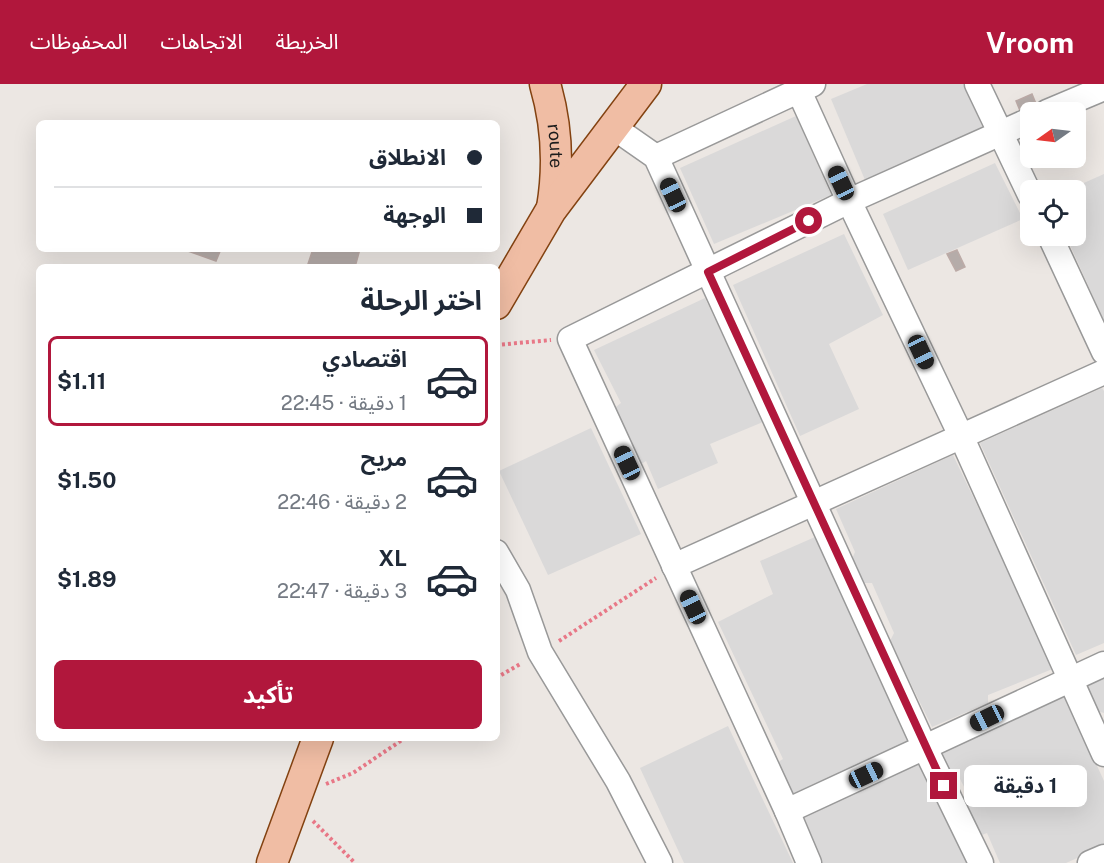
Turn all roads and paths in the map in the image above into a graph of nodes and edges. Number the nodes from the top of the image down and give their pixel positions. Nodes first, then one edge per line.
1 (544, 84) edge
2 (646, 84) edge
3 (977, 84) edge
4 (806, 87) edge
5 (1104, 87) edge
6 (1070, 102) edge
7 (1020, 124) edge
8 (613, 127) junction
9 (1001, 133) junction
10 (656, 157) junction
11 (1023, 180) edge
12 (849, 201) junction
13 (551, 210) junction
14 (1055, 246) edge
15 (708, 272) junction
16 (500, 297) edge
17 (570, 339) junction
18 (500, 345) edge
19 (1104, 352) edge
20 (1104, 372) edge
21 (962, 438) junction
22 (813, 502) junction
23 (500, 559) edge
24 (674, 566) junction
25 (540, 652) junction
26 (1104, 664) edge
27 (500, 676) edge
28 (1071, 680) junction
29 (317, 741) edge
30 (401, 741) edge
31 (925, 748) junction
32 (1104, 754) edge
33 (295, 800) junction
34 (787, 811) junction
35 (1104, 856) edge
36 (272, 863) edge
37 (355, 863) edge
38 (660, 863) edge
39 (809, 863) edge
40 (981, 863) edge
41 (1090, 863) edge

1 - 13 main road, route
2 - 8 main road
3 - 9 street
4 - 10 street
4 - 12 street
5 - 6 street
7 - 9 street
8 - 10 street
8 - 13 main road
9 - 11 street
9 - 12 street
10 - 15 street
12 - 15 street
12 - 21 street
13 - 16 main road
14 - 19 street
15 - 17 street
15 - 22 street
17 - 18 path
17 - 24 street
20 - 21 street
21 - 22 street
21 - 28 street
22 - 24 street
22 - 31 street
23 - 25 street
24 - 25 path
24 - 34 street
25 - 27 path
25 - 38 street
26 - 28 street
28 - 31 street
28 - 32 street
29 - 33 main road
30 - 33 path
31 - 34 street
31 - 40 street
33 - 36 main road
33 - 37 path
34 - 39 street
35 - 41 street

